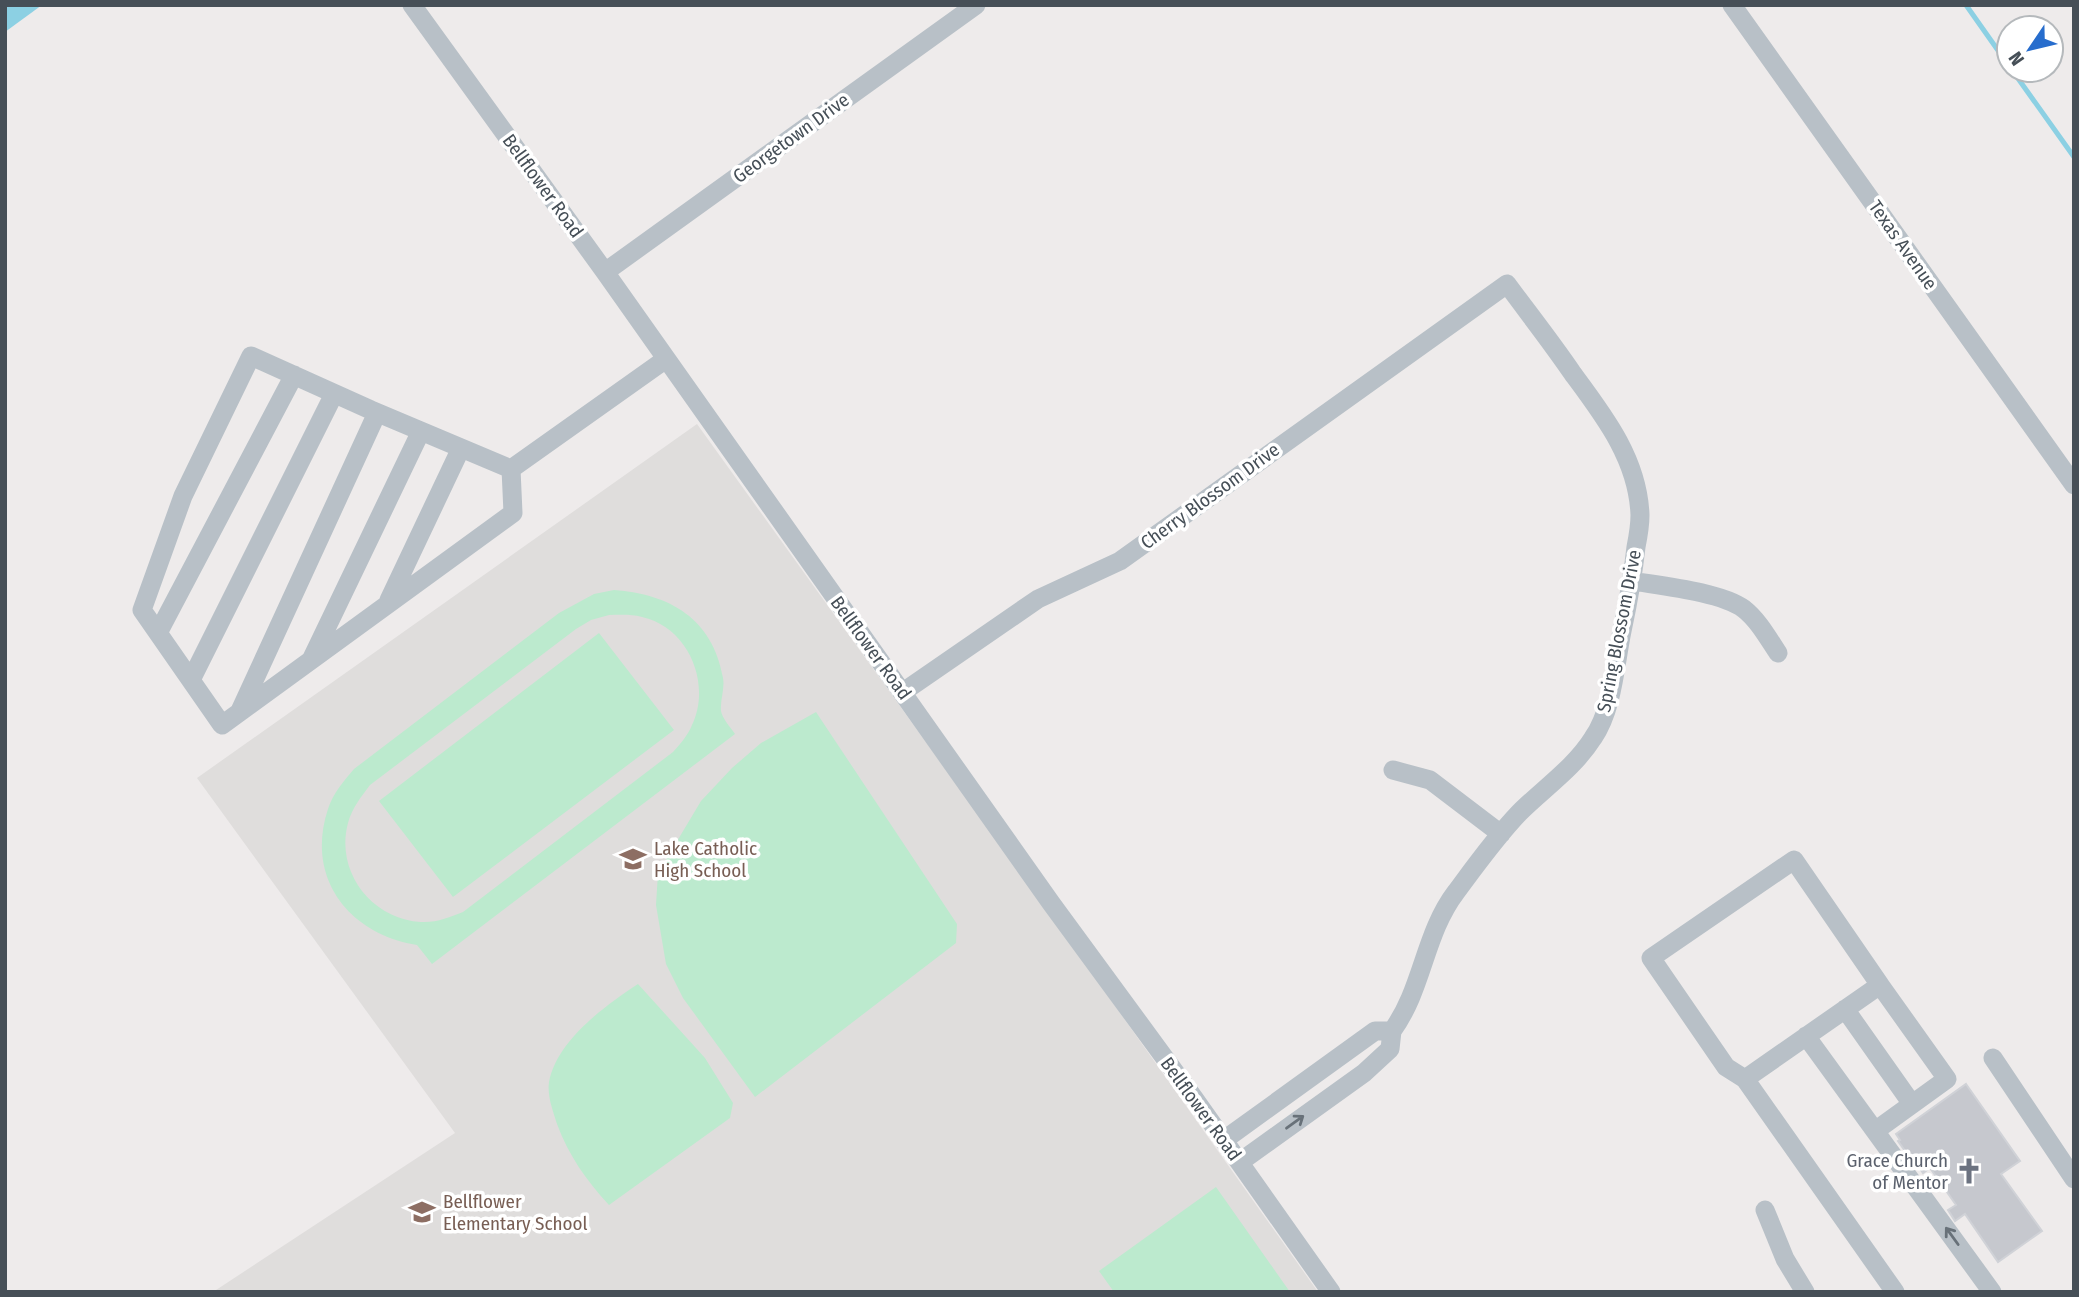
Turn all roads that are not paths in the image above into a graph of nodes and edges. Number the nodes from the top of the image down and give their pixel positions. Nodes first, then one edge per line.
1 (976, 5) edge
2 (1732, 5) edge
3 (421, 9) edge
4 (605, 272) junction
5 (1507, 284) joint
6 (666, 359) junction
7 (294, 375) junction
8 (334, 394) junction
9 (377, 413) junction
10 (421, 431) junction
11 (461, 448) junction
12 (511, 469) junction
13 (2074, 485) edge
14 (1632, 581) junction
15 (387, 604) junction
16 (158, 633) junction
17 (1778, 653) dead end
18 (312, 660) junction
19 (191, 680) junction
20 (903, 692) junction
21 (239, 712) junction
22 (1393, 769) dead end
23 (1501, 834) junction
24 (1880, 985) junction
25 (1845, 1009) junction
26 (1392, 1031) junction
27 (1806, 1036) junction
28 (1993, 1058) dead end
29 (1745, 1079) junction
30 (1912, 1104) junction
31 (1875, 1131) junction
32 (1224, 1140) junction
33 (1240, 1162) junction
34 (2074, 1179) edge
35 (1765, 1210) dead end
36 (1331, 1292) edge
37 (1805, 1292) edge
38 (1895, 1292) edge
39 (1992, 1292) edge

1 - 4 street, Georgetown Drive
2 - 13 street, Texas Avenue
3 - 4 street, Bellflower Road
4 - 6 street, Bellflower Road
5 - 14 street, Spring Blossom Drive
5 - 20 street, Cherry Blossom Drive
6 - 12 street
6 - 20 street, Bellflower Road
7 - 8 street
7 - 16 street
7 - 16 street
8 - 9 street
8 - 19 street
9 - 10 street
9 - 21 street
10 - 11 street
10 - 18 street
11 - 12 street
11 - 15 street
12 - 15 street
14 - 17 street
14 - 23 street, Spring Blossom Drive
15 - 18 street
16 - 19 street
18 - 21 street
19 - 21 street
20 - 32 street, Bellflower Road
22 - 23 street
23 - 26 street, Spring Blossom Drive
24 - 25 street
24 - 29 street
24 - 30 street
25 - 27 street
25 - 30 street
26 - 32 street
33 -> 26 street, Spring Blossom Drive
27 - 29 street
27 - 31 street
28 - 34 street
29 - 38 street
30 - 31 street
39 -> 31 street
32 - 33 street, Bellflower Road
33 - 36 street, Bellflower Road
35 - 37 street

